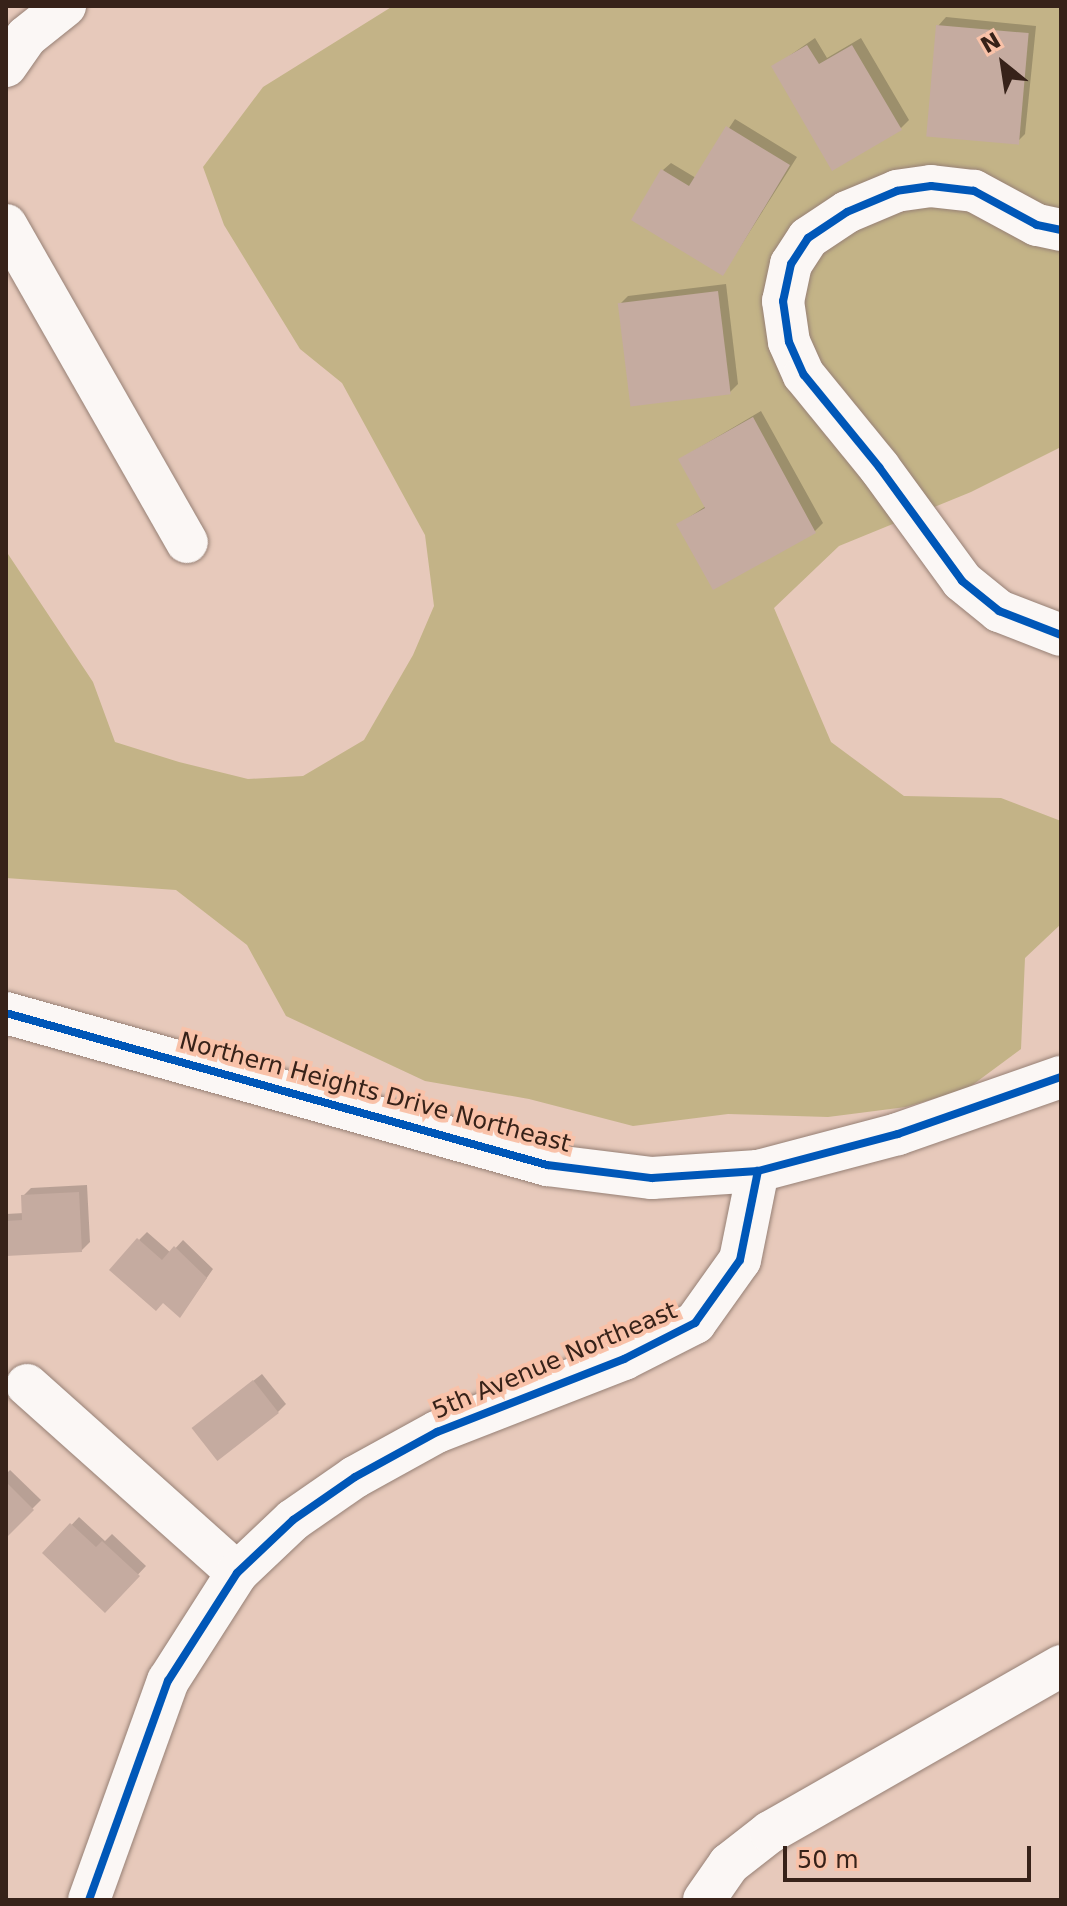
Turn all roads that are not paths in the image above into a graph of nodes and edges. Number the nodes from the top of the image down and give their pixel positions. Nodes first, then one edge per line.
1 (65, 6) edge
2 (6, 66) edge
3 (6, 225) edge
4 (1061, 230) edge
5 (187, 542) dead end
6 (1061, 635) edge
7 (6, 1013) edge
8 (1061, 1077) edge
9 (758, 1171) junction
10 (27, 1385) dead end
11 (237, 1573) junction
12 (1061, 1666) edge
13 (89, 1900) edge
14 (704, 1900) edge

1 - 2 street
3 - 5 street
4 - 6 street
7 - 9 street, Northern Heights Drive Northeast
8 - 9 street, Northern Heights Drive Northeast
9 - 11 street, 5th Avenue Northeast
10 - 11 street
11 - 13 street, 5th Avenue Northeast
12 - 14 street

